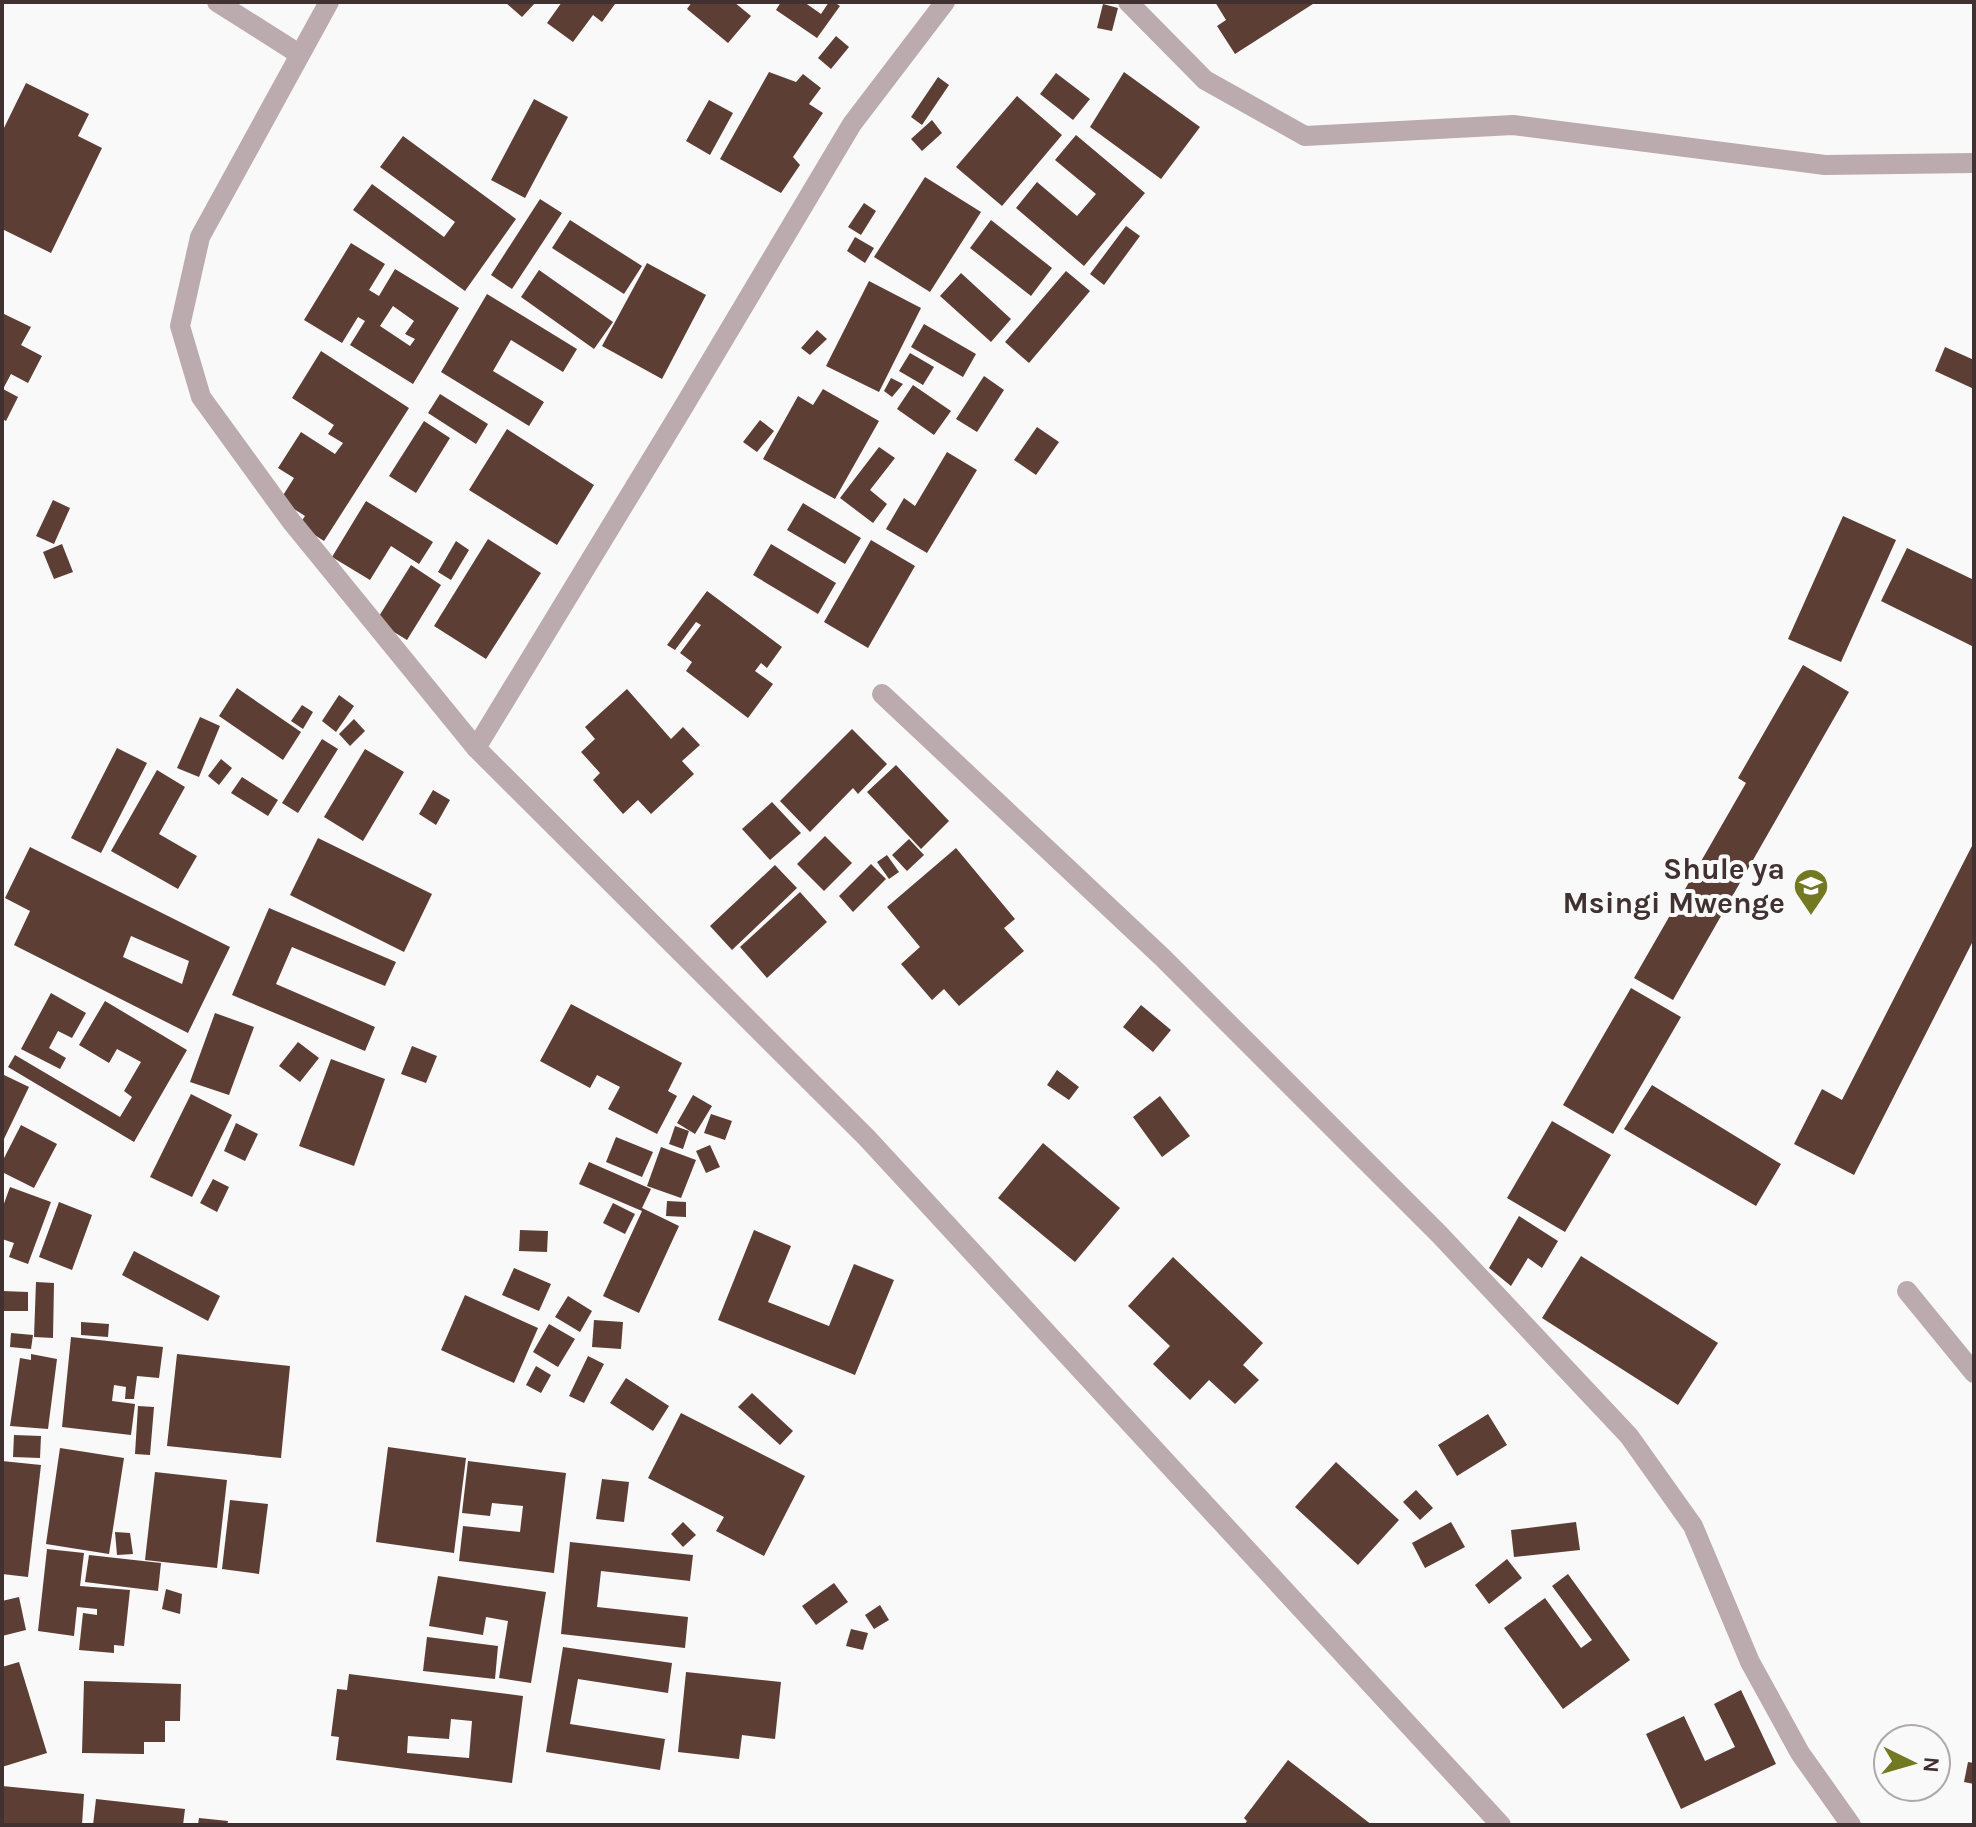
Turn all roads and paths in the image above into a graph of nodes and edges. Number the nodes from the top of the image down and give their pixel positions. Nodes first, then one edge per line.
1 (217, 2) edge
2 (329, 2) edge
3 (945, 2) edge
4 (1128, 2) edge
5 (299, 54) junction
6 (1974, 163) edge
7 (882, 694) dead end
8 (476, 748) junction
9 (1907, 1291) dead end
10 (1974, 1373) edge
11 (1501, 1825) edge
12 (1851, 1825) edge

1 - 5 street
2 - 5 street
3 - 8 street
4 - 6 street
5 - 8 street
7 - 12 street
8 - 11 street
9 - 10 street

